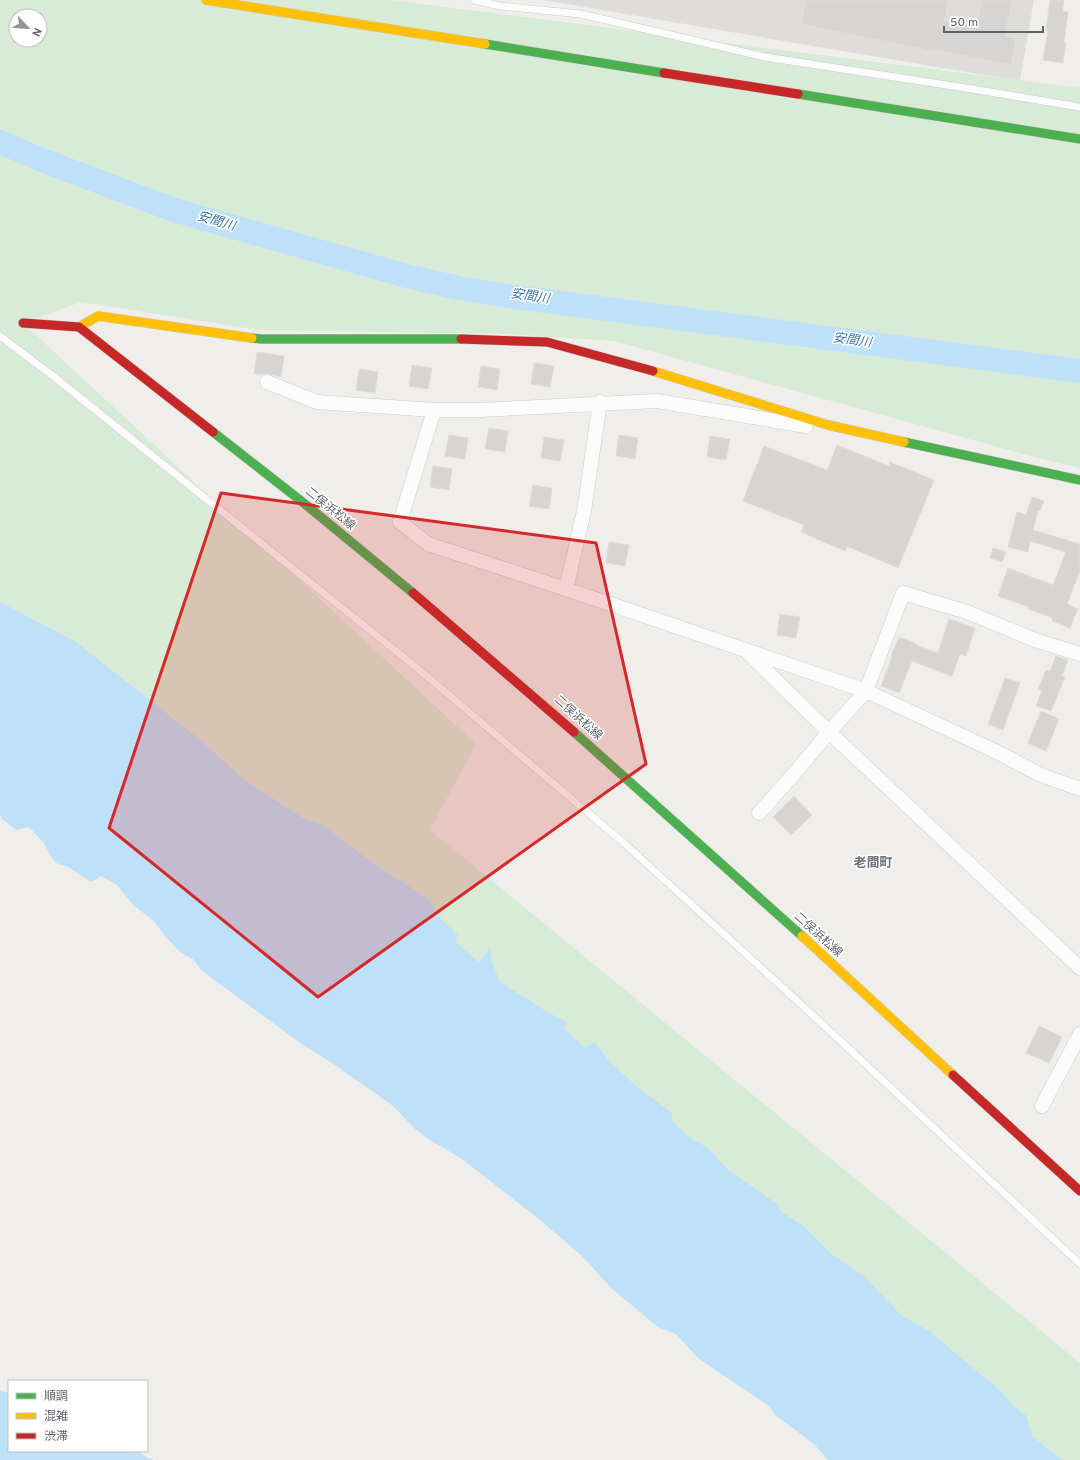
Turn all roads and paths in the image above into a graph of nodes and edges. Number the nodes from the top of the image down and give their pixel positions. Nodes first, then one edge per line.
1 (206, 0) edge
2 (474, 0) edge
3 (1080, 107) edge
4 (1080, 139) edge
5 (23, 322) dead end
6 (80, 327) junction
7 (0, 336) edge
8 (267, 382) dead end
9 (600, 402) junction
10 (434, 410) junction
11 (856, 431) junction
12 (1080, 480) edge
13 (566, 589) junction
14 (746, 651) junction
15 (1080, 654) edge
16 (866, 691) junction
17 (829, 732) junction
18 (1080, 789) edge
19 (759, 813) dead end
20 (1080, 968) edge
21 (1080, 1034) edge
22 (1042, 1106) dead end
23 (1080, 1190) edge
24 (1080, 1264) edge

1 - 4 street
2 - 3 lane
5 - 6 street
6 - 11 street
6 - 23 street, 二俣浜松線
7 - 24 lane
8 - 10 street
9 - 10 street
9 - 11 street
9 - 13 street
10 - 13 street
11 - 12 street
13 - 14 street
14 - 16 street
14 - 17 street
15 - 16 street
16 - 17 street
16 - 18 street
17 - 19 street
17 - 20 street
21 - 22 street

